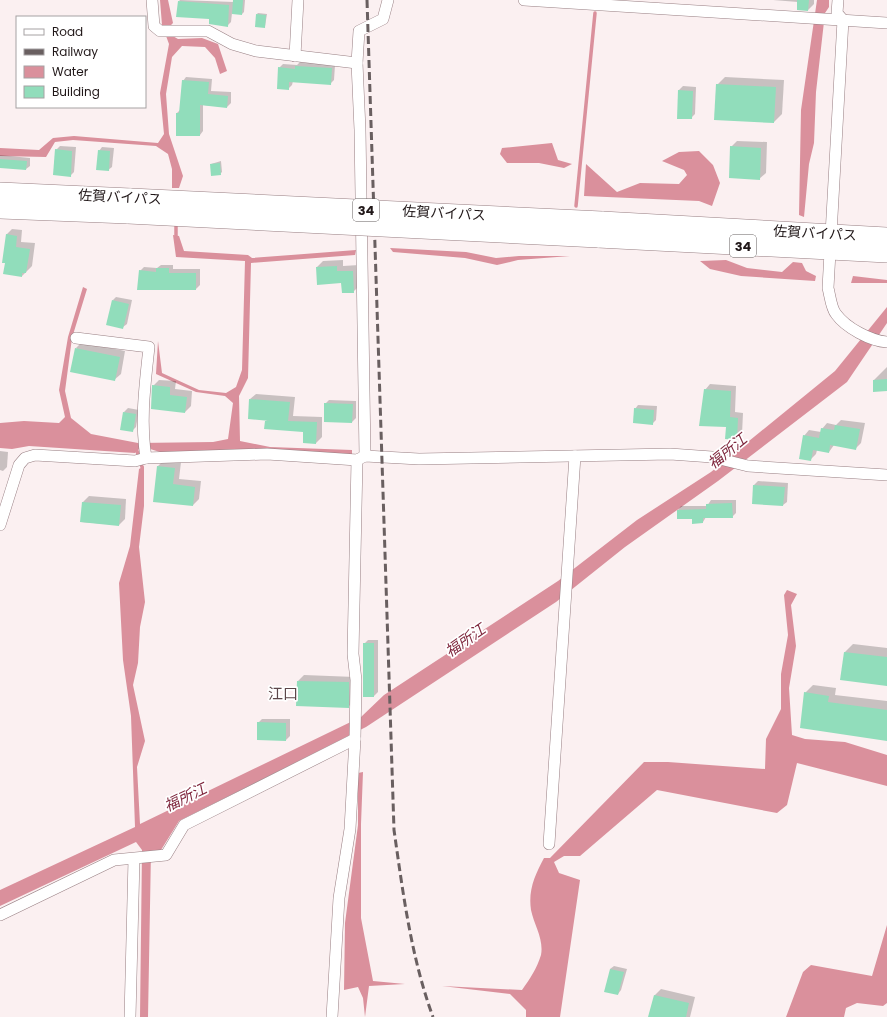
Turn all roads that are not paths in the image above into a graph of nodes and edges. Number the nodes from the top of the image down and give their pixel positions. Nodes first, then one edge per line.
1 (152, 0) edge
2 (298, 0) edge
3 (388, 0) edge
4 (524, 0) edge
5 (838, 0) edge
6 (843, 20) junction
7 (887, 23) edge
8 (295, 56) junction
9 (357, 64) junction
10 (0, 192) edge
11 (129, 206) junction
12 (0, 208) edge
13 (887, 237) edge
14 (830, 242) junction
15 (887, 253) edge
16 (76, 338) dead end
17 (883, 341) edge
18 (575, 456) junction
19 (142, 458) junction
20 (361, 458) junction
21 (887, 475) edge
22 (0, 524) edge
23 (355, 739) junction
24 (549, 844) dead end
25 (134, 859) junction
26 (0, 915) edge
27 (130, 1017) edge
28 (332, 1017) edge

1 - 8 street
2 - 8 street
3 - 9 street
4 - 6 street
5 - 6 street
6 - 7 street
6 - 14 street
8 - 9 street
9 - 20 street
10 - 11 highway, 佐賀バイパス / 34
11 - 12 highway, 佐賀バイパス / 34
11 - 14 highway, 佐賀バイパス / 34, bridge
13 - 14 highway, 佐賀バイパス / 34
14 - 15 highway, 佐賀バイパス / 34
14 - 17 street
16 - 19 street
18 - 20 street
18 - 21 street
18 - 24 street
19 - 20 street
19 - 22 street
20 - 23 street
23 - 25 street
23 - 28 street
25 - 26 street
25 - 27 street

